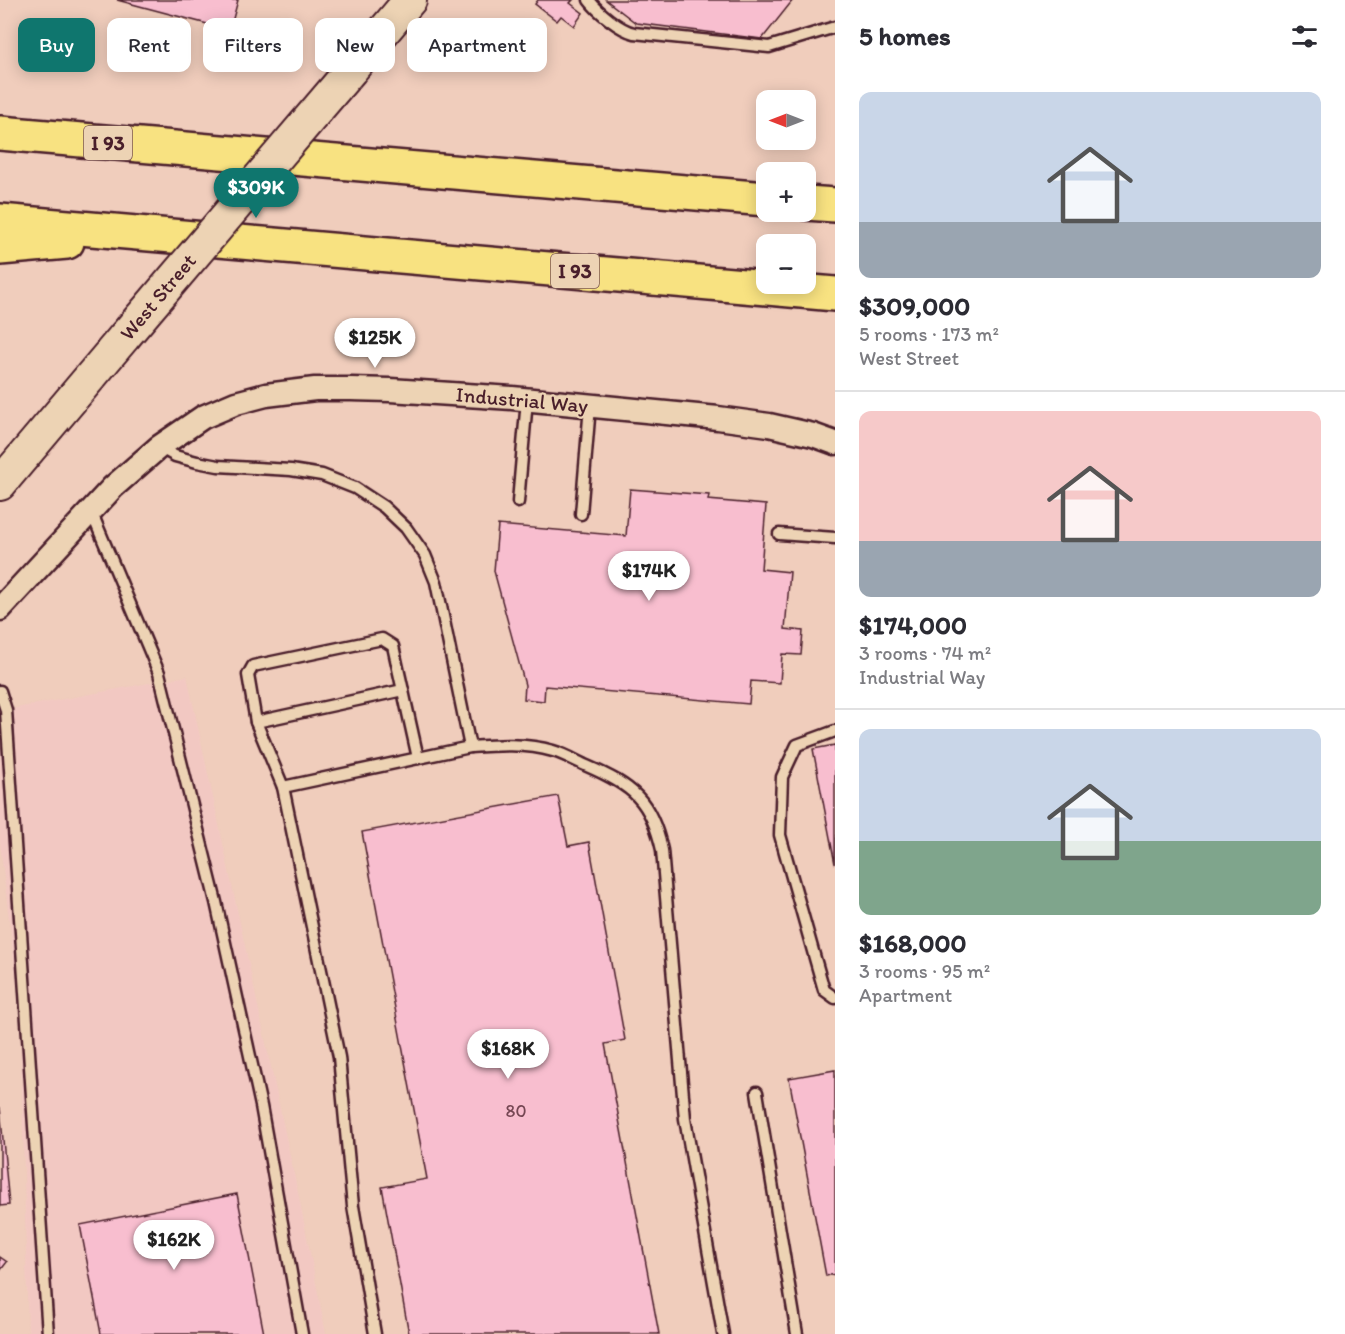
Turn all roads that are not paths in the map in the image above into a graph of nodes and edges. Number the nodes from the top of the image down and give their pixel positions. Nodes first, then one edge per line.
1 (410, 0) edge
2 (590, 0) edge
3 (835, 28) edge
4 (0, 133) edge
5 (756, 199) edge
6 (816, 204) edge
7 (835, 205) edge
8 (0, 221) edge
9 (154, 235) junction
10 (0, 248) edge
11 (835, 294) edge
12 (527, 400) junction
13 (590, 406) junction
14 (835, 443) edge
15 (159, 447) junction
16 (0, 484) edge
17 (519, 502) dead end
18 (91, 511) junction
19 (581, 513) dead end
20 (778, 534) dead end
21 (835, 538) edge
22 (0, 609) edge
23 (403, 690) junction
24 (0, 691) edge
25 (256, 722) junction
26 (835, 731) edge
27 (470, 747) junction
28 (418, 758) junction
29 (283, 787) junction
30 (835, 998) edge
31 (757, 1092) dead end
32 (48, 1334) edge
33 (302, 1334) edge
34 (375, 1334) edge
35 (723, 1334) edge
36 (797, 1334) edge

1 - 16 main road, West Street, bridge
2 - 3 lane
4 - 5 highway, I 93
6 - 7 highway
8 - 9 highway, I 93
9 - 10 highway
9 - 11 highway, I 93
12 - 13 street, Industrial Way
12 - 15 street, Industrial Way
12 - 17 lane
13 - 14 street, Industrial Way
13 - 19 lane
15 - 18 street, Industrial Way
15 - 27 lane
18 - 22 street, Industrial Way
18 - 33 lane
20 - 21 lane
23 - 25 lane
23 - 25 lane
23 - 28 lane
24 - 32 lane
25 - 29 lane
26 - 30 lane
27 - 28 lane
27 - 35 lane
28 - 29 lane
29 - 34 lane
31 - 36 lane

